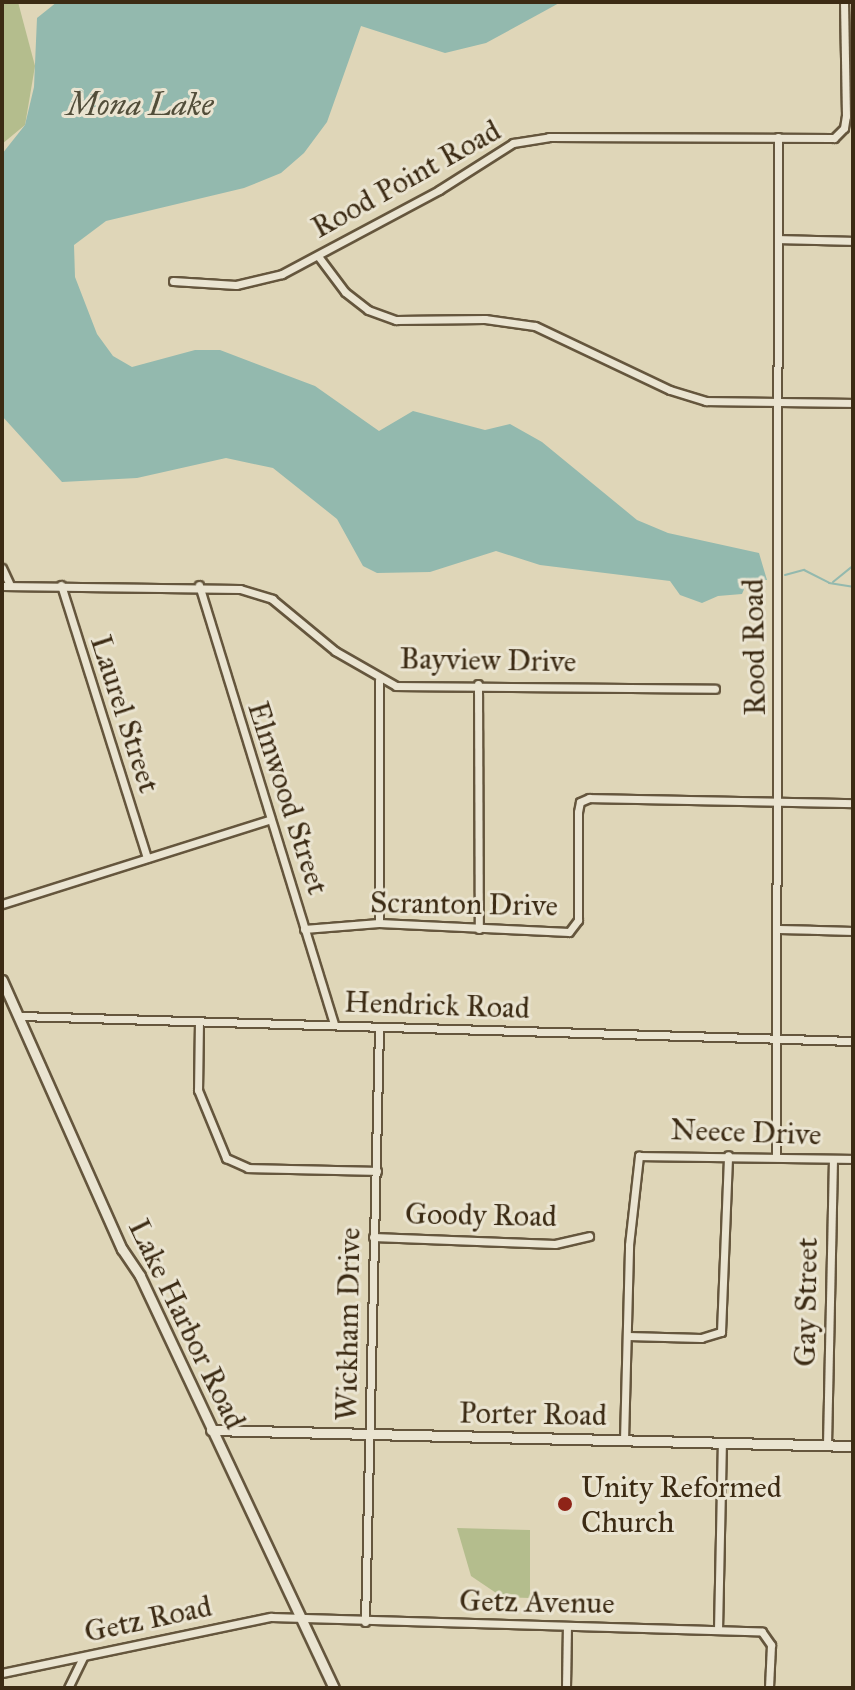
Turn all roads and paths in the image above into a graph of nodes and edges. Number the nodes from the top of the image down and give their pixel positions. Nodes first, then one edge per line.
1 (844, 2) edge
2 (778, 137) junction
3 (779, 239) junction
4 (853, 241) edge
5 (318, 256) junction
6 (173, 281) dead end
7 (853, 403) edge
8 (777, 404) junction
9 (2, 568) edge
10 (6, 585) edge
11 (61, 585) junction
12 (199, 585) junction
13 (379, 680) junction
14 (478, 684) junction
15 (715, 689) dead end
16 (780, 803) junction
17 (853, 803) edge
18 (269, 820) junction
19 (147, 858) junction
20 (2, 904) edge
21 (379, 923) junction
22 (304, 929) junction
23 (479, 929) junction
24 (779, 929) junction
25 (853, 931) edge
26 (2, 980) edge
27 (20, 1016) junction
28 (199, 1021) junction
29 (334, 1025) junction
30 (379, 1027) junction
31 (778, 1039) junction
32 (853, 1041) edge
33 (728, 1155) junction
34 (776, 1156) junction
35 (833, 1159) junction
36 (853, 1159) edge
37 (377, 1171) junction
38 (589, 1236) dead end
39 (373, 1237) junction
40 (628, 1336) junction
41 (211, 1430) junction
42 (369, 1434) junction
43 (624, 1440) junction
44 (722, 1443) junction
45 (827, 1445) junction
46 (853, 1446) edge
47 (302, 1620) junction
48 (365, 1622) junction
49 (567, 1627) junction
50 (718, 1630) junction
51 (83, 1657) junction
52 (2, 1673) edge
53 (68, 1688) edge
54 (334, 1688) edge
55 (566, 1688) edge
56 (769, 1688) edge

1 - 2 street, Rood Point Road
2 - 3 street, Rood Road
2 - 5 street, Rood Point Road
3 - 4 street
3 - 8 street, Rood Road
5 - 6 street, Rood Point Road
5 - 8 street
7 - 8 street
8 - 16 street, Rood Road
9 - 10 street
10 - 11 street, Bayview Drive
11 - 12 street, Bayview Drive
11 - 19 street, Laurel Street
12 - 13 street, Bayview Drive
12 - 18 street, Elmwood Street
13 - 14 street, Bayview Drive
13 - 21 street
14 - 15 street, Bayview Drive
14 - 23 street
16 - 17 street
16 - 23 street, Scranton Drive
16 - 24 street, Rood Road
18 - 19 street
18 - 22 street, Elmwood Street
19 - 20 street
21 - 22 street, Scranton Drive
21 - 23 street, Scranton Drive
22 - 29 street, Elmwood Street
24 - 25 street
24 - 31 street, Rood Road
26 - 27 street, Lake Harbor Road
27 - 28 street, Hendrick Road
27 - 41 street, Lake Harbor Road
28 - 29 street, Hendrick Road
28 - 37 street
29 - 30 street, Hendrick Road
30 - 31 street, Hendrick Road
30 - 37 street, Wickham Drive
31 - 32 street, Hendrick Road
31 - 34 street, Rood Road
33 - 34 street, Neece Drive
33 - 40 street, Neece Drive
33 - 40 street
34 - 35 street, Neece Drive
35 - 36 street, Neece Drive
35 - 45 street, Gay Street
37 - 39 street, Wickham Drive
38 - 39 street, Goody Road
39 - 42 street, Wickham Drive
40 - 43 street
41 - 42 street, Porter Road
41 - 47 street, Lake Harbor Road
42 - 43 street, Porter Road
42 - 48 street, Wickham Drive
43 - 44 street, Porter Road
44 - 45 street, Porter Road
44 - 50 street
45 - 46 street, Porter Road
47 - 48 street, Getz Avenue
47 - 51 street, Getz Road
47 - 54 street, Lake Harbor Road
48 - 49 street, Getz Avenue
49 - 50 street, Getz Avenue
49 - 55 street
50 - 56 street, Getz Avenue
51 - 52 street, Getz Road
51 - 53 street

